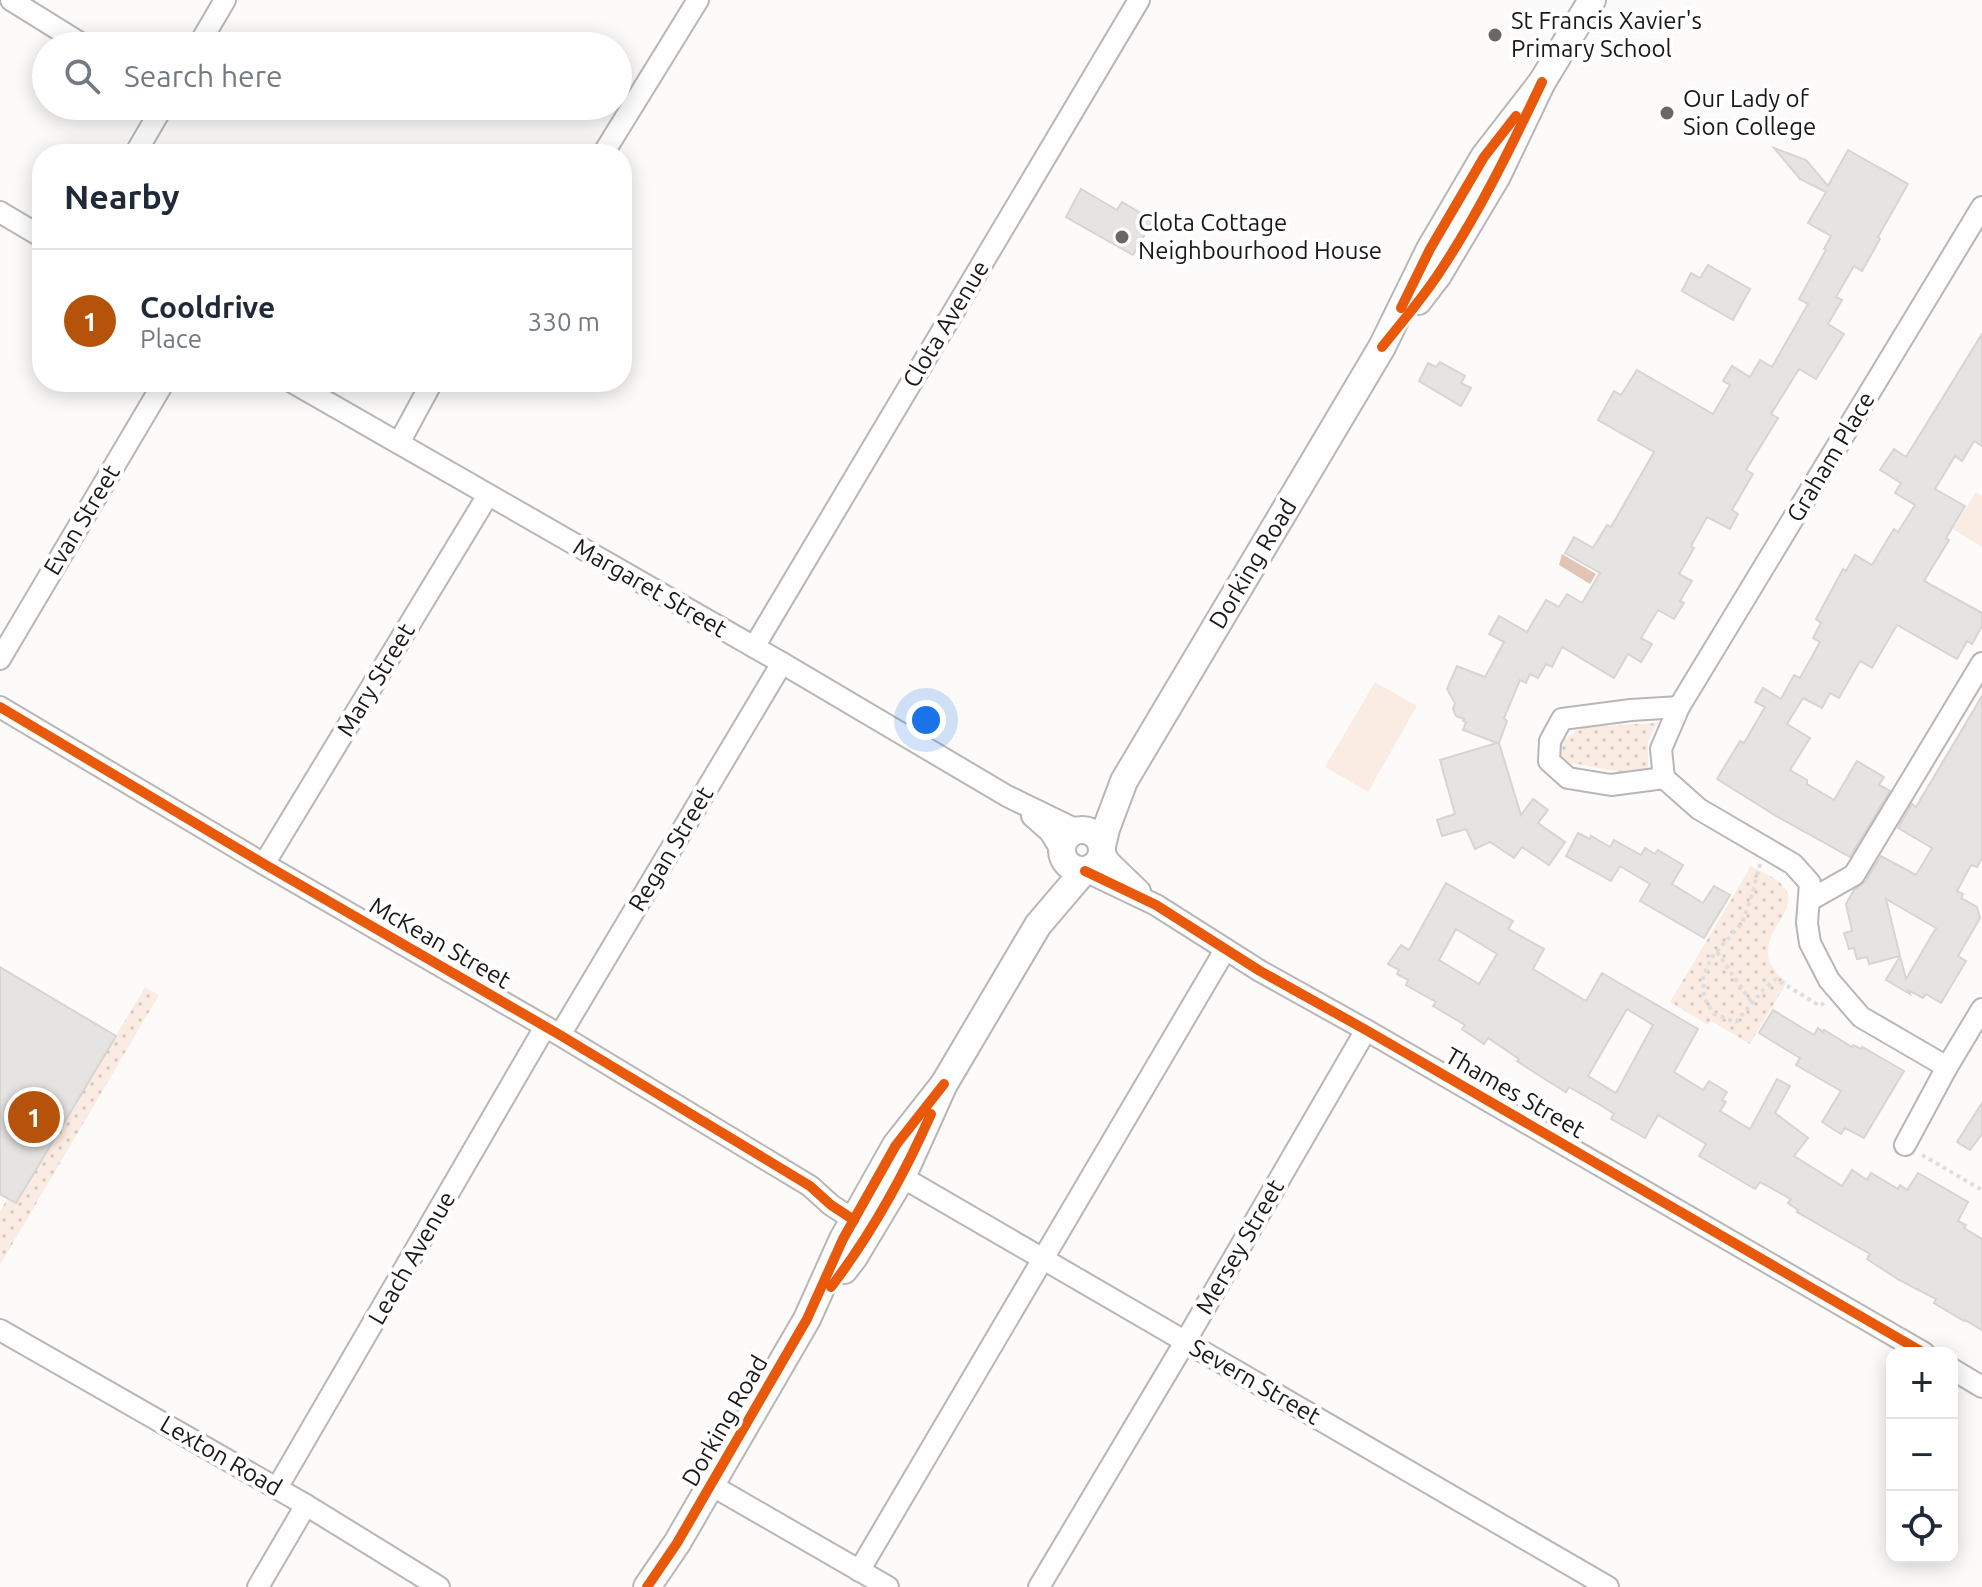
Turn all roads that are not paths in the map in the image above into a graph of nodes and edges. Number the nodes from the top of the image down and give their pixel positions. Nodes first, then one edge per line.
1 (11, 0) edge
2 (225, 0) edge
3 (698, 0) edge
4 (1139, 0) edge
5 (1592, 0) edge
6 (62, 32) edge
7 (206, 32) edge
8 (632, 107) edge
9 (155, 120) edge
10 (624, 120) edge
11 (141, 144) edge
12 (609, 144) edge
13 (1982, 207) edge
14 (0, 212) edge
15 (32, 231) edge
16 (158, 392) edge
17 (310, 392) edge
18 (427, 392) edge
19 (399, 443) junction
20 (488, 495) junction
21 (754, 647) junction
22 (0, 659) edge
23 (782, 663) junction
24 (1982, 663) edge
25 (0, 707) edge
26 (1679, 707) junction
27 (1664, 778) junction
28 (1124, 781) junction
29 (1070, 841) junction
30 (1102, 848) junction
31 (264, 864) junction
32 (1085, 871) junction
33 (1810, 900) junction
34 (1156, 905) junction
35 (1038, 925) junction
36 (1225, 950) junction
37 (1982, 1009) edge
38 (1366, 1030) junction
39 (553, 1031) junction
40 (1947, 1067) junction
41 (944, 1084) junction
42 (1905, 1145) road end
43 (902, 1177) junction
44 (858, 1213) junction
45 (1042, 1258) junction
46 (807, 1319) junction
47 (0, 1330) edge
48 (1185, 1342) junction
49 (1914, 1347) edge
50 (1958, 1373) edge
51 (1982, 1387) edge
52 (711, 1485) junction
53 (277, 1488) junction
54 (306, 1505) junction
55 (677, 1543) junction
56 (859, 1571) junction
57 (258, 1587) edge
58 (439, 1587) edge
59 (647, 1587) edge
60 (658, 1587) edge
61 (888, 1587) edge
62 (1039, 1587) edge
63 (1608, 1587) edge

1 - 6 street
2 - 7 street
3 - 8 street
4 - 21 street, Clota Avenue
5 - 28 main road, Dorking Road
9 - 11 street
10 - 12 street
13 - 26 street, Graham Place
14 - 15 street
16 - 22 street, Evan Street
17 - 19 street, Margaret Street
18 - 19 street
19 - 20 street, Margaret Street
20 - 21 street, Margaret Street
20 - 31 street, Mary Street
21 - 23 street, Margaret Street
23 - 29 street, Margaret Street
23 - 39 street, Regan Street
24 - 33 street
25 - 31 street, McKean Street
26 - 27 street, Graham Place
26 - 27 street
27 - 33 street
28 - 29 main road, Dorking Road
28 - 30 main road, Dorking Road
29 - 30 main road
29 - 32 main road
29 - 35 main road, Dorking Road
30 - 32 main road
30 - 34 street, Thames Street
31 - 39 street, McKean Street
32 - 34 street, Thames Street
32 - 35 main road, Dorking Road
33 - 40 street
34 - 36 street, Thames Street
35 - 41 main road, Dorking Road
36 - 38 street, Thames Street
36 - 45 street
37 - 40 street
38 - 48 street, Mersey Street
38 - 49 street, Thames Street
39 - 44 street, McKean Street
39 - 53 street, Leach Avenue
40 - 42 street
41 - 43 main road, Dorking Road
41 - 44 main road, Dorking Road
43 - 45 street, Severn Street
43 - 46 main road, Dorking Road
44 - 46 main road, Dorking Road
45 - 48 street, Severn Street
45 - 56 street
46 - 52 main road, Dorking Road
47 - 53 street, Lexton Road
48 - 62 street, Mersey Street
48 - 63 street, Severn Street
50 - 51 street
52 - 55 main road, Dorking Road
52 - 56 street
53 - 54 street, Lexton Road
54 - 57 street
54 - 58 street, Lexton Road
55 - 59 main road, Dorking Road
55 - 60 main road, Dorking Road
56 - 61 street

